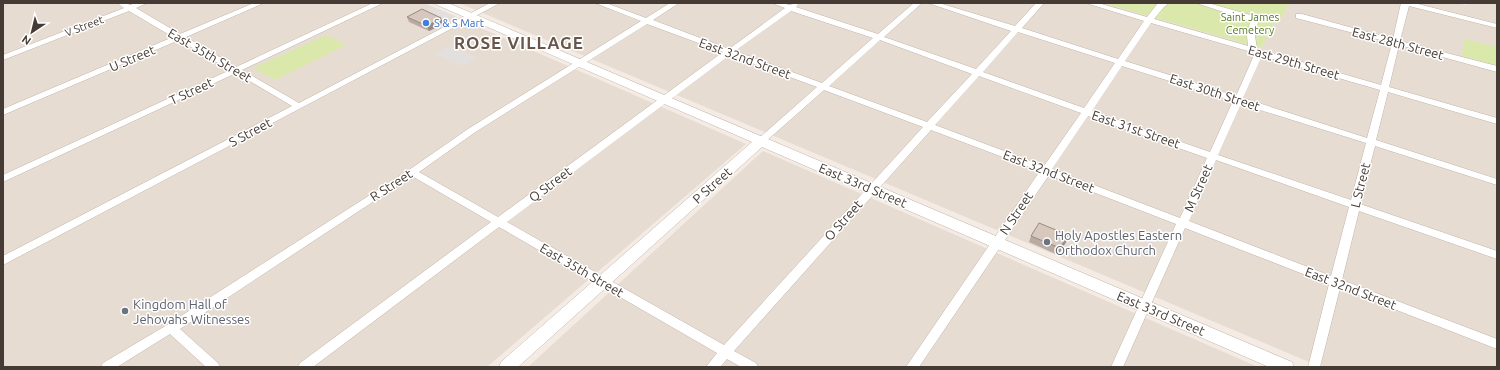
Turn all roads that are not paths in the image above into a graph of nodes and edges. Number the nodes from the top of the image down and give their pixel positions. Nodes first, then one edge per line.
1 (121, 3) edge
2 (144, 3) edge
3 (260, 3) edge
4 (379, 3) edge
5 (440, 3) edge
6 (496, 3) edge
7 (599, 3) edge
8 (675, 3) edge
9 (776, 3) edge
10 (918, 3) edge
11 (932, 3) edge
12 (1040, 3) edge
13 (1090, 3) edge
14 (1165, 3) edge
15 (1200, 3) edge
16 (1405, 3) edge
17 (794, 5) edge
18 (130, 8) junction
19 (471, 16) junction
20 (1299, 16) dead end
21 (1149, 20) junction
22 (646, 21) junction
23 (1497, 26) edge
24 (1016, 29) junction
25 (878, 37) junction
26 (179, 38) junction
27 (1396, 42) junction
28 (1257, 51) junction
29 (729, 52) junction
30 (3, 58) edge
31 (1120, 62) junction
32 (579, 63) junction
33 (235, 70) junction
34 (1497, 70) edge
35 (977, 72) junction
36 (822, 87) junction
37 (1385, 88) junction
38 (664, 99) junction
39 (1238, 100) junction
40 (298, 106) junction
41 (3, 112) edge
42 (1086, 112) junction
43 (1497, 121) edge
44 (928, 126) junction
45 (761, 141) junction
46 (1371, 142) junction
47 (1213, 156) junction
48 (1046, 170) junction
49 (412, 172) junction
50 (3, 179) edge
51 (1497, 182) edge
52 (872, 188) junction
53 (1355, 206) junction
54 (499, 222) junction
55 (1183, 223) junction
56 (996, 242) junction
57 (1497, 255) edge
58 (3, 261) edge
59 (603, 282) junction
60 (1336, 282) junction
61 (1145, 306) junction
62 (171, 328) junction
63 (1497, 344) edge
64 (726, 352) junction
65 (107, 367) edge
66 (214, 367) edge
67 (304, 367) edge
68 (507, 367) edge
69 (712, 367) edge
70 (752, 367) edge
71 (912, 367) edge
72 (1117, 367) edge
73 (1286, 367) edge
74 (1314, 367) edge

1 - 18 street, East 35th Street
2 - 18 street, V Street
3 - 26 street, U Street
4 - 33 street, T Street
5 - 19 street, East 33rd Street
6 - 19 street, S Street
7 - 22 street, East 32nd Street
8 - 22 street, R Street
9 - 17 street, East 31st Street
10 - 25 street, P Street
11 - 24 street, East 30th Street
12 - 24 street, O Street
13 - 21 street, East 29th Street
14 - 21 street, N Street
15 - 28 street
16 - 23 street
16 - 27 street, L Street
17 - 25 street, East 31st Street
17 - 29 street, Q Street
18 - 26 street, East 35th Street
18 - 30 street, V Street
19 - 32 street, East 33rd Street
19 - 40 street, S Street
20 - 27 street, East 28th Street
21 - 28 street, East 29th Street
21 - 31 street, N Street
22 - 29 street, East 32nd Street
22 - 32 street, R Street
24 - 31 street, East 30th Street
24 - 35 street, O Street
25 - 35 street, East 31st Street
25 - 36 street, P Street
26 - 33 street, East 35th Street
26 - 41 street, U Street
27 - 34 street, East 28th Street
27 - 37 street, L Street
28 - 37 street, East 29th Street
28 - 39 street, M Street
29 - 36 street, East 32nd Street
29 - 38 street, Q Street
31 - 39 street, East 30th Street
31 - 42 street, N Street
32 - 38 street, East 33rd Street
32 - 49 street, R Street
33 - 40 street, East 35th Street
33 - 50 street, T Street
35 - 42 street, East 31st Street
35 - 44 street, O Street
36 - 44 street, East 32nd Street
36 - 45 street, P Street
37 - 43 street, East 29th Street
37 - 46 street, L Street
38 - 45 street, East 33rd Street
38 - 54 street, Q Street
39 - 46 street, East 30th Street
39 - 47 street, M Street
40 - 58 street, S Street
42 - 47 street, East 31st Street
42 - 48 street, N Street
44 - 48 street, East 32nd Street
44 - 52 street, O Street
45 - 52 street, East 33rd Street
45 - 59 street, P Street
46 - 51 street, East 30th Street
46 - 53 street, L Street
47 - 53 street, East 31st Street
47 - 55 street, M Street
48 - 55 street, East 32nd Street
48 - 56 street, N Street
49 - 54 street, East 35th Street
49 - 62 street, R Street
52 - 56 street, East 33rd Street
52 - 64 street, O Street
53 - 57 street, East 31st Street
53 - 60 street, L Street
54 - 59 street, East 35th Street
54 - 67 street, Q Street
55 - 60 street, East 32nd Street
55 - 61 street, M Street
56 - 61 street, East 33rd Street
56 - 71 street, N Street
59 - 64 street, East 35th Street
59 - 68 street, P Street
60 - 63 street, East 32nd Street
60 - 74 street, L Street
61 - 72 street, M Street
61 - 73 street, East 33rd Street
62 - 65 street, R Street
62 - 66 street
64 - 69 street, O Street
64 - 70 street, East 35th Street

